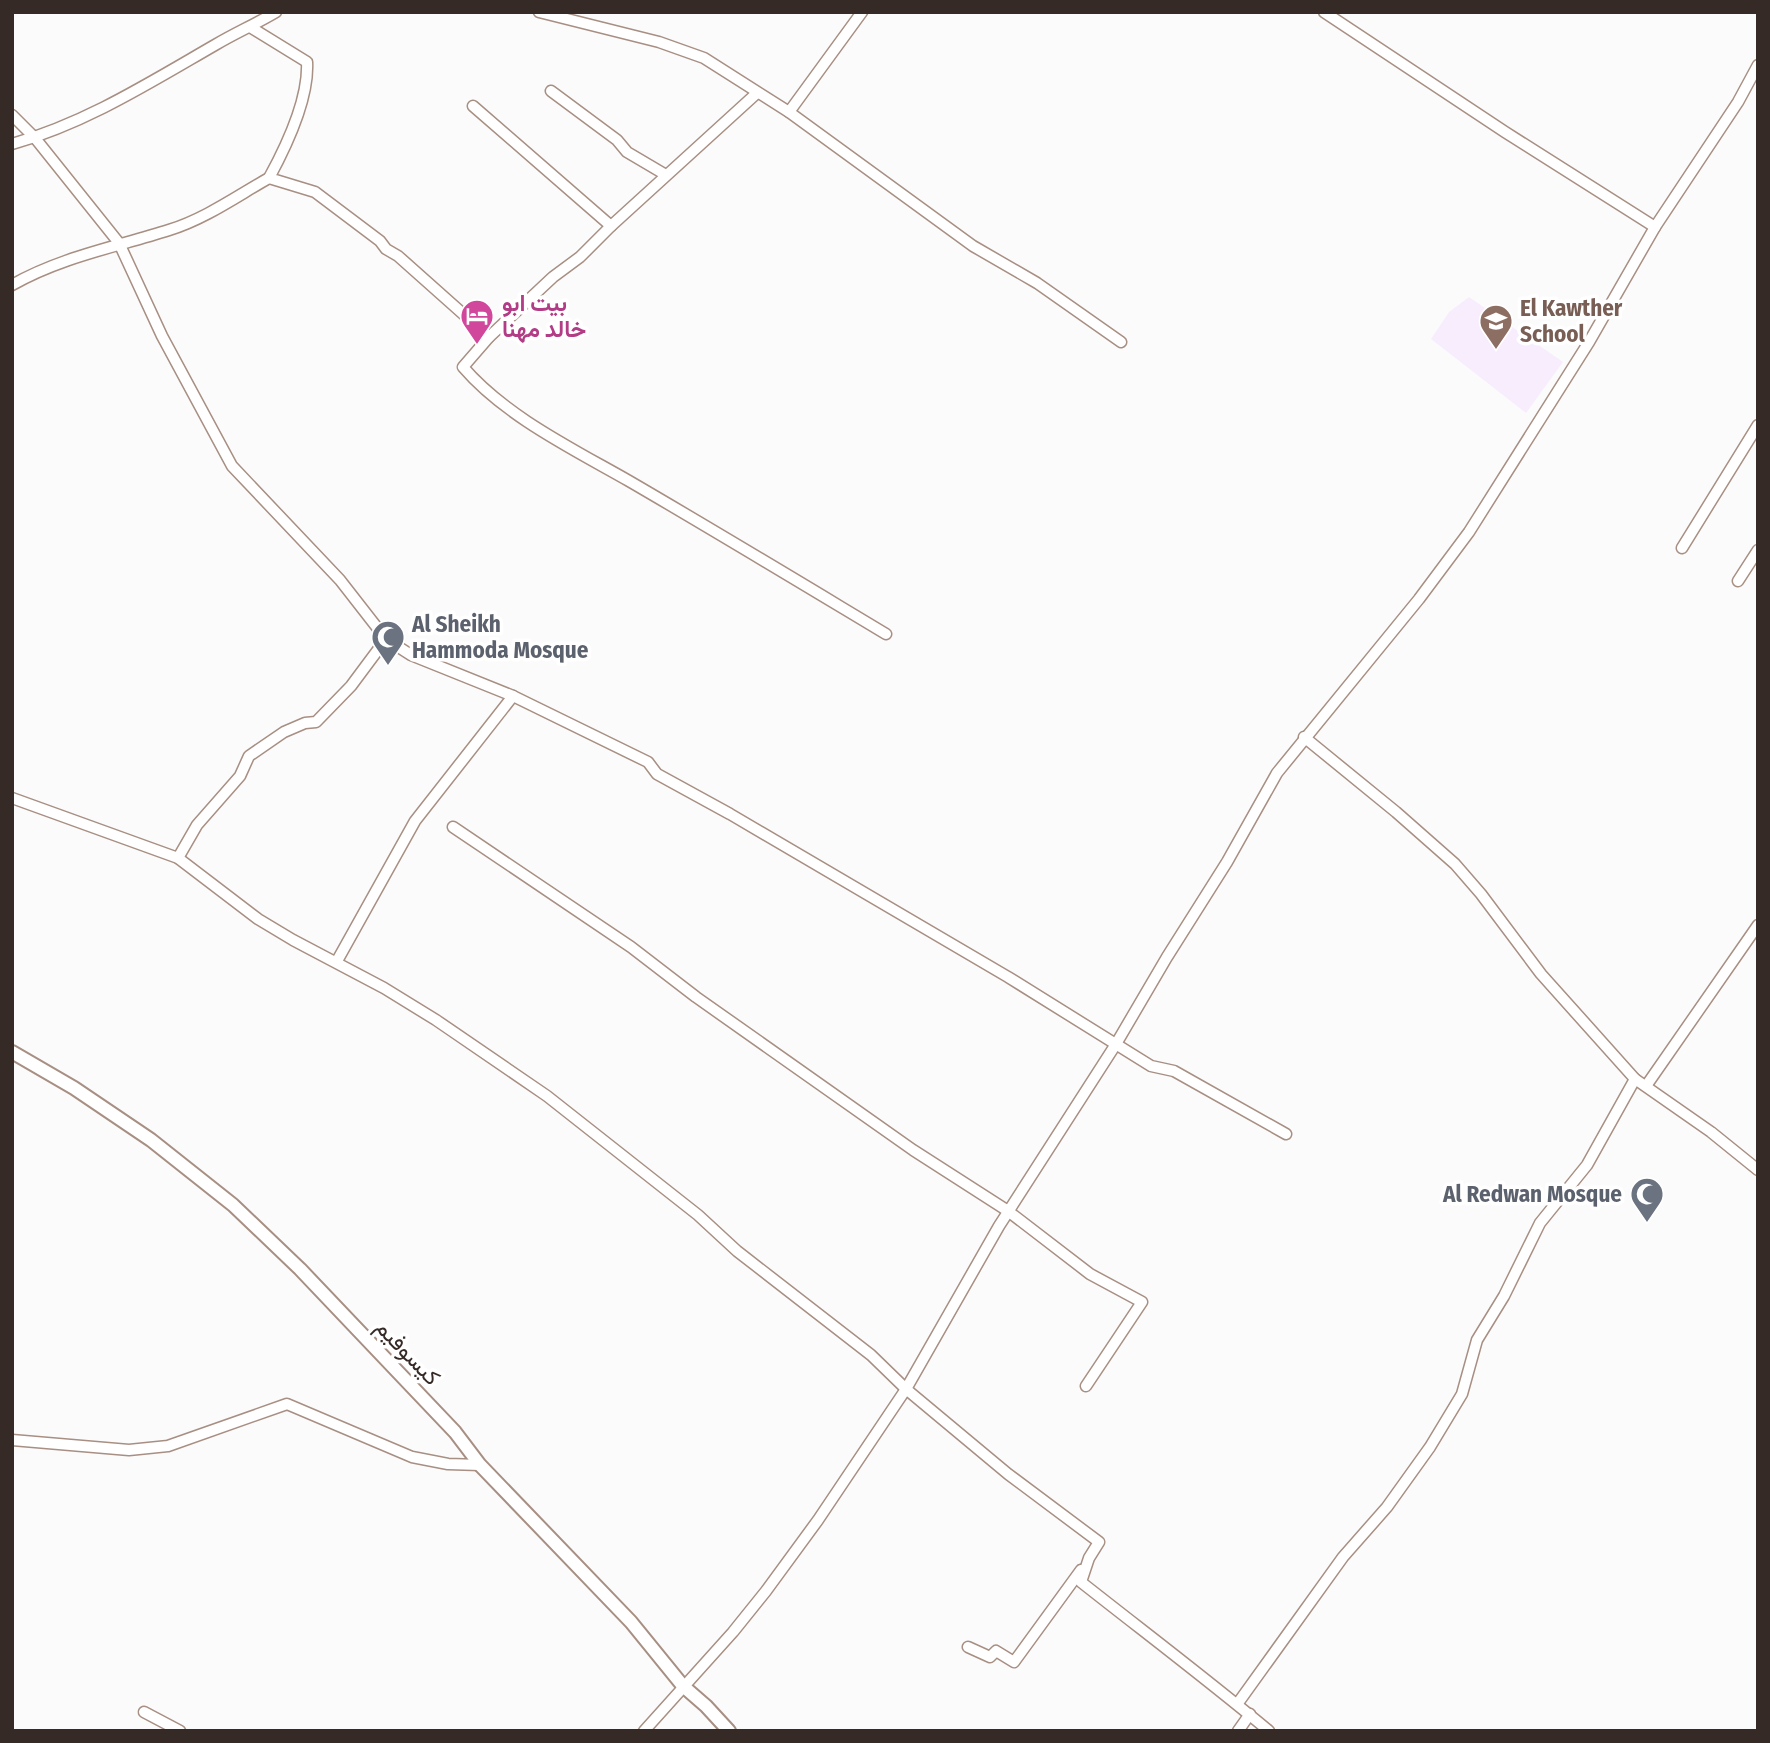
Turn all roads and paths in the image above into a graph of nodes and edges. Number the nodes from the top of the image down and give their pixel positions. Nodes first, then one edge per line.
1 (276, 12) edge
2 (539, 12) edge
3 (862, 12) edge
4 (1324, 12) edge
5 (250, 27) junction
6 (1758, 65) edge
7 (551, 91) dead end
8 (757, 93) junction
9 (473, 106) dead end
10 (789, 112) junction
11 (12, 115) edge
12 (35, 138) junction
13 (12, 144) edge
14 (666, 175) junction
15 (269, 178) junction
16 (611, 226) junction
17 (1655, 227) junction
18 (119, 243) junction
19 (12, 285) edge
20 (489, 337) junction
21 (1121, 342) dead end
22 (1758, 425) edge
23 (1682, 548) dead end
24 (1758, 550) edge
25 (1738, 581) dead end
26 (886, 634) dead end
27 (386, 639) junction
28 (513, 696) junction
29 (1304, 737) junction
30 (12, 798) edge
31 (453, 827) dead end
32 (178, 858) junction
33 (1758, 925) edge
34 (337, 961) junction
35 (1116, 1044) junction
36 (12, 1052) edge
37 (1635, 1079) junction
38 (1646, 1086) junction
39 (1286, 1134) dead end
40 (1758, 1170) edge
41 (1008, 1211) junction
42 (1086, 1385) dead end
43 (906, 1389) junction
44 (12, 1440) edge
45 (480, 1465) junction
46 (1089, 1558) junction
47 (968, 1647) dead end
48 (683, 1686) junction
49 (1238, 1703) junction
50 (144, 1712) dead end
51 (1250, 1714) junction
52 (180, 1731) edge
53 (644, 1731) edge
54 (729, 1731) edge
55 (1238, 1731) edge
56 (1269, 1731) edge

1 - 5 street
2 - 8 street
3 - 10 street
4 - 17 street
5 - 12 street
5 - 15 street
6 - 17 street
7 - 14 street
8 - 10 street
8 - 14 street
9 - 16 street
10 - 21 street
11 - 12 street
12 - 13 street
12 - 18 street
14 - 16 street
15 - 18 street
15 - 20 street
16 - 20 street
17 - 29 street
18 - 19 street
18 - 27 street
20 - 26 street
22 - 23 street
24 - 25 street
27 - 28 street
27 - 32 street
28 - 34 street
28 - 35 street
29 - 35 street
29 - 37 street
30 - 32 street
31 - 41 street
32 - 34 street
33 - 38 street
34 - 43 street
35 - 39 street
35 - 41 street
36 - 45 street, كيسوفيم
37 - 38 street
37 - 49 street
38 - 40 street
41 - 42 street
41 - 43 street
43 - 46 street
43 - 48 street
44 - 45 street
45 - 48 street, كيسوفيم
46 - 47 street
46 - 49 street
48 - 53 street
48 - 54 street, كيسوفيم
49 - 51 street
50 - 52 street
51 - 55 street
51 - 56 street

